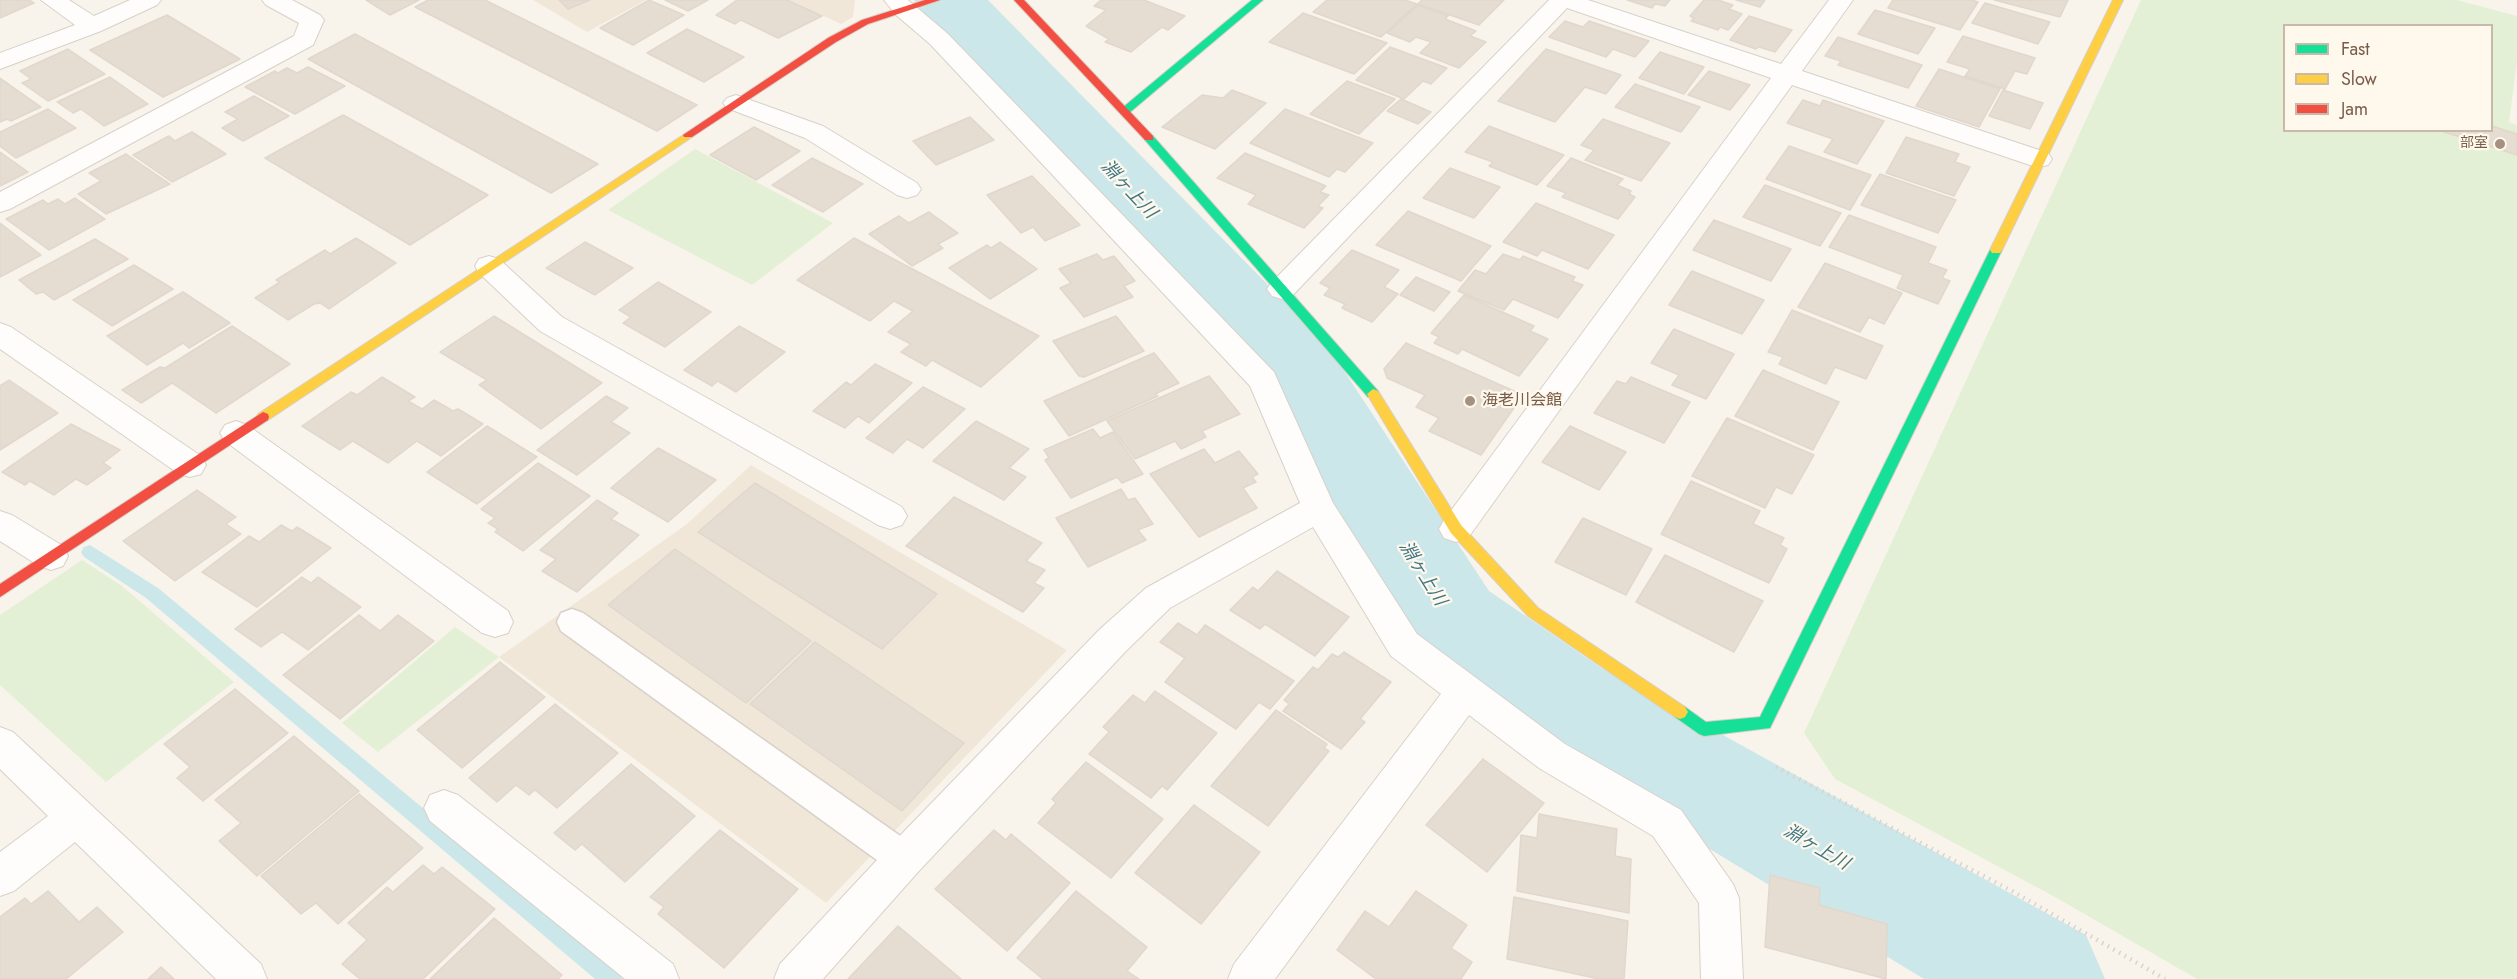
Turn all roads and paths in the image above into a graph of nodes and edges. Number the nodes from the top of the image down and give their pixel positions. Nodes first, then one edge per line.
1 (53, 0) edge
2 (149, 0) edge
3 (274, 0) edge
4 (935, 0) edge
5 (1019, 0) edge
6 (1258, 0) edge
7 (1564, 0) edge
8 (1841, 0) edge
9 (2118, 0) edge
10 (905, 6) edge
11 (93, 26) junction
12 (0, 62) edge
13 (1787, 75) junction
14 (736, 103) junction
15 (1125, 111) junction
16 (2039, 159) junction
17 (907, 189) dead end
18 (0, 203) edge
19 (489, 266) junction
20 (1282, 289) junction
21 (0, 334) edge
22 (236, 433) junction
23 (190, 465) junction
24 (1319, 508) junction
25 (890, 516) dead end
26 (0, 525) edge
27 (1456, 529) junction
28 (51, 556) junction
29 (0, 591) edge
30 (495, 622) dead end
31 (572, 622) dead end
32 (1466, 691) junction
33 (1765, 723) junction
34 (0, 744) edge
35 (444, 808) dead end
36 (76, 818) junction
37 (904, 859) junction
38 (0, 877) edge
39 (246, 979) edge
40 (658, 979) edge
41 (795, 979) edge
42 (1249, 979) edge
43 (1722, 979) edge
44 (2166, 979) edge

1 - 11 street
2 - 11 street
3 - 18 street
4 - 10 street
5 - 15 street
6 - 15 street
7 - 13 street
7 - 20 street
8 - 13 street
9 - 16 street
10 - 14 street
10 - 24 street
11 - 12 street
13 - 16 street
13 - 27 street
14 - 17 street
14 - 19 street
15 - 20 street
16 - 33 street
19 - 22 street
19 - 25 street
20 - 27 street
21 - 23 street
22 - 23 street
22 - 30 street
23 - 28 street
24 - 32 street
24 - 37 street
26 - 28 street
27 - 33 street
28 - 29 street
31 - 37 lane
32 - 42 street
32 - 43 street
33 - 44 path
34 - 36 street
35 - 40 street
36 - 38 street
36 - 39 street
37 - 41 street

